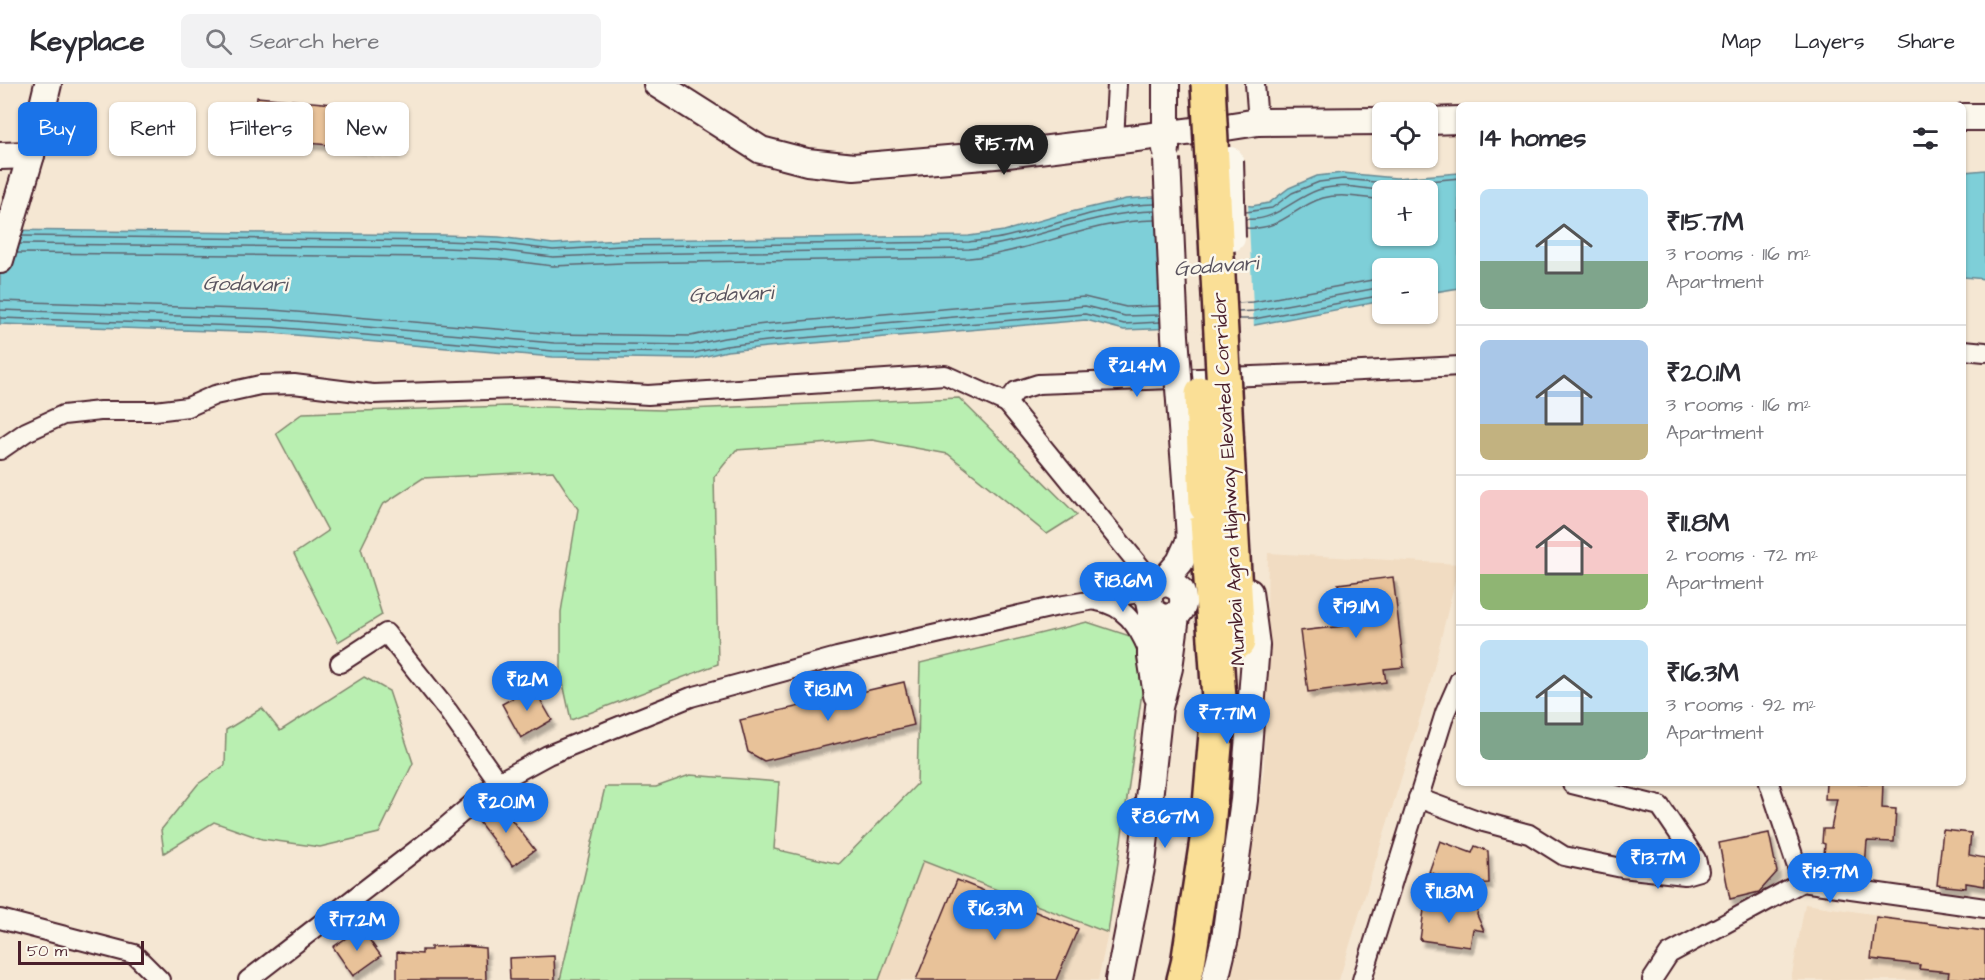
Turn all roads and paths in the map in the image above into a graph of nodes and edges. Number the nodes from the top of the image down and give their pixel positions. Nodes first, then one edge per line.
1 (48, 84) edge
2 (657, 84) edge
3 (1117, 84) edge
4 (1166, 84) edge
5 (1186, 84) edge
6 (1208, 84) edge
7 (1224, 84) edge
8 (1255, 84) edge
9 (44, 102) edge
10 (1966, 117) edge
11 (1985, 117) edge
12 (1438, 120) edge
13 (1456, 120) edge
14 (1372, 121) edge
15 (1258, 122) junction
16 (1226, 127) junction
17 (1114, 141) junction
18 (1166, 147) junction
19 (18, 155) edge
20 (0, 156) edge
21 (31, 156) edge
22 (0, 260) edge
23 (1966, 350) edge
24 (1985, 352) edge
25 (1456, 366) edge
26 (1007, 403) junction
27 (0, 450) edge
28 (1155, 593) junction
29 (1089, 600) junction
30 (1120, 610) junction
31 (1151, 656) junction
32 (340, 663) dead end
33 (1456, 688) edge
34 (1159, 707) junction
35 (498, 782) junction
36 (1580, 786) edge
37 (1770, 786) edge
38 (1418, 798) junction
39 (1802, 882) junction
40 (1985, 908) edge
41 (0, 919) edge
42 (160, 980) edge
43 (248, 980) edge
44 (1119, 980) edge
45 (1184, 980) edge
46 (1204, 980) edge
47 (1215, 980) edge
48 (1362, 980) edge
49 (1652, 980) edge

1 - 9 street
2 - 17 street
3 - 17 street
4 - 18 street
5 - 45 highway, Mumbai Agra Highway Elevated Corridor, bridge
6 - 46 highway, Mumbai Agra Highway Elevated Corridor, bridge
7 - 16 street
8 - 15 street
10 - 11 street
12 - 13 street
14 - 15 street
15 - 16 street
16 - 18 street
16 - 47 street, bridge
17 - 18 street
18 - 28 street, bridge
19 - 20 street
21 - 22 street
23 - 24 street
25 - 26 street
26 - 27 street
26 - 28 street
28 - 29 street
28 - 30 street
28 - 31 street
28 - 34 street
29 - 30 street
29 - 35 street
30 - 31 street
31 - 34 street
32 - 35 street
33 - 38 street
34 - 44 street
35 - 43 street
36 - 38 street
37 - 39 street
38 - 48 street
39 - 40 street
39 - 49 street
41 - 42 street

